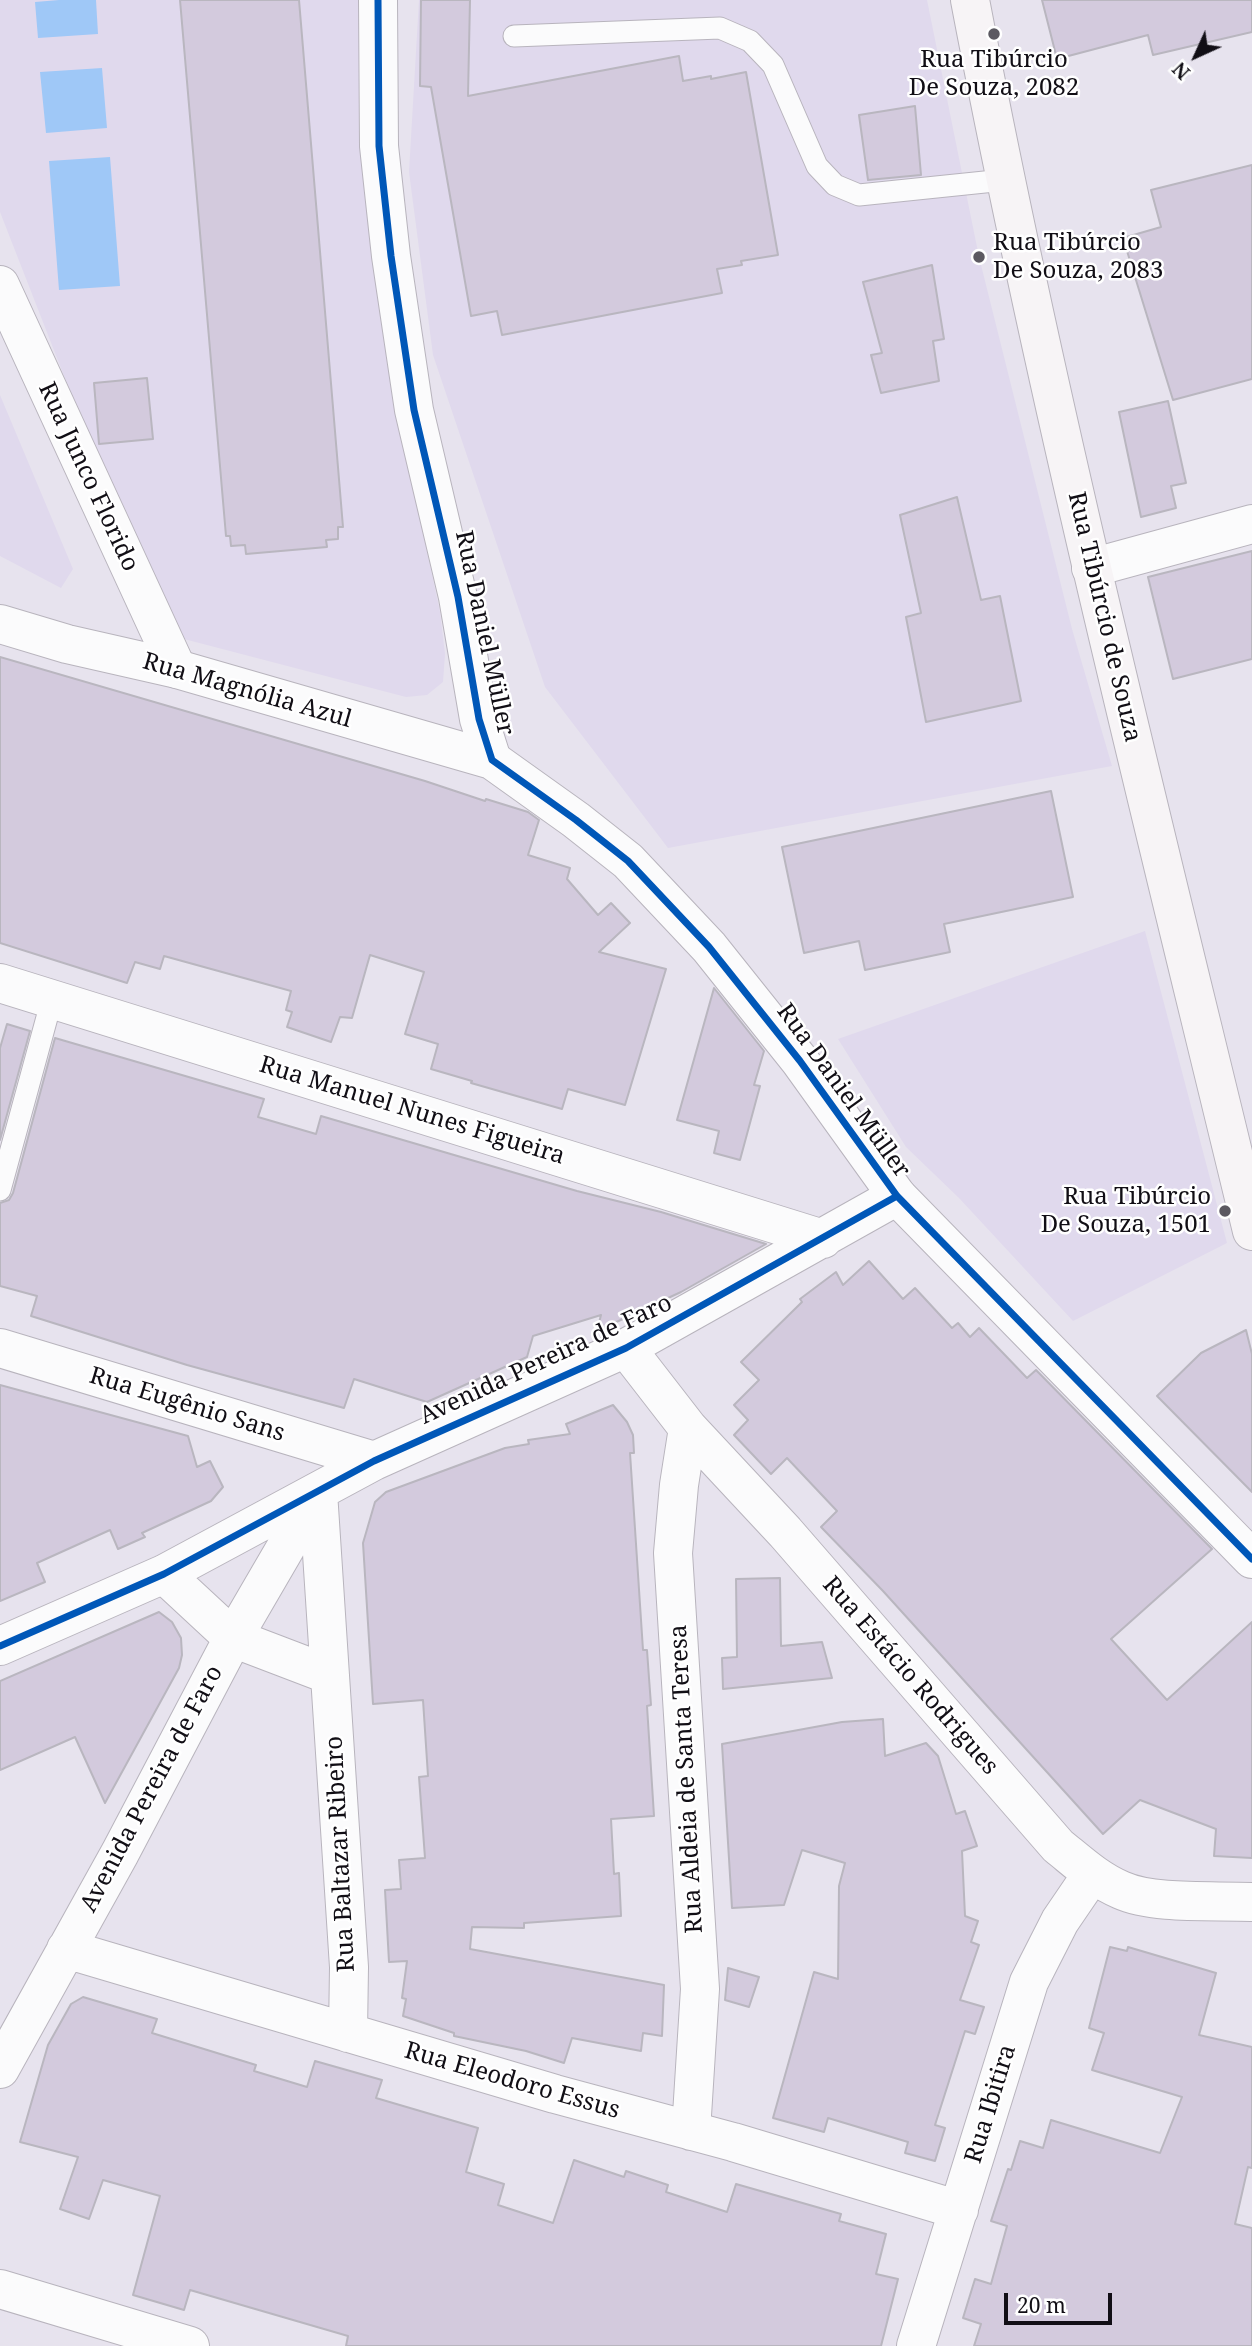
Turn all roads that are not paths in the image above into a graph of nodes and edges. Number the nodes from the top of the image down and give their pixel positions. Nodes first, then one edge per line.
1 (378, 0) edge
2 (970, 0) edge
3 (514, 36) dead end
4 (1004, 180) junction
5 (0, 285) edge
6 (1252, 524) edge
7 (1091, 568) junction
8 (0, 624) edge
9 (177, 669) junction
10 (492, 760) junction
11 (0, 984) edge
12 (52, 999) junction
13 (0, 1190) edge
14 (897, 1196) junction
15 (1252, 1231) edge
16 (823, 1239) junction
17 (0, 1348) edge
18 (626, 1348) junction
19 (688, 1428) junction
20 (374, 1461) junction
21 (318, 1492) junction
22 (1252, 1559) edge
23 (164, 1574) junction
24 (233, 1638) junction
25 (0, 1646) edge
26 (330, 1675) junction
27 (1092, 1874) junction
28 (1252, 1902) edge
29 (66, 1949) junction
30 (15, 2019) edge
31 (348, 2033) junction
32 (0, 2069) edge
33 (691, 2130) junction
34 (959, 2210) junction
35 (0, 2289) edge
36 (190, 2346) edge
37 (916, 2346) edge

1 - 10 street, Rua Daniel Müller
2 - 4 main road, Rua Tibúrcio de Souza
3 - 4 lane
4 - 7 main road, Rua Tibúrcio de Souza
5 - 9 street, Rua Junco Florido
6 - 7 street
7 - 15 main road, Rua Tibúrcio de Souza
8 - 9 street, Rua Magnólia Azul
9 - 10 street, Rua Magnólia Azul
10 - 14 street, Rua Daniel Müller
11 - 12 street, Rua Manuel Nunes Figueira
12 - 13 lane
12 - 16 street, Rua Manuel Nunes Figueira
14 - 16 street, Avenida Pereira de Faro
14 - 22 street, Rua Daniel Müller
16 - 18 street, Avenida Pereira de Faro
17 - 20 street, Rua Eugênio Sans
18 - 19 street, Rua Estácio Rodrigues
18 - 20 street, Avenida Pereira de Faro
19 - 27 street, Rua Estácio Rodrigues
19 - 33 street, Rua Aldeia de Santa Teresa
20 - 21 street, Avenida Pereira de Faro
21 - 23 street
21 - 24 street, Avenida Pereira de Faro
21 - 26 street, Rua Baltazar Ribeiro
23 - 24 street
23 - 25 street
24 - 26 street
24 - 29 street, Avenida Pereira de Faro
26 - 31 street, Rua Baltazar Ribeiro
27 - 28 street, Rua Estácio Rodrigues
27 - 34 street, Rua Ibitira
29 - 30 street, Avenida Pereira de Faro
29 - 31 street, Rua Eleodoro Essus
30 - 32 street, Avenida Pereira de Faro
31 - 33 street, Rua Eleodoro Essus
33 - 34 street, Rua Eleodoro Essus
34 - 37 street, Rua Ibitira
35 - 36 street

